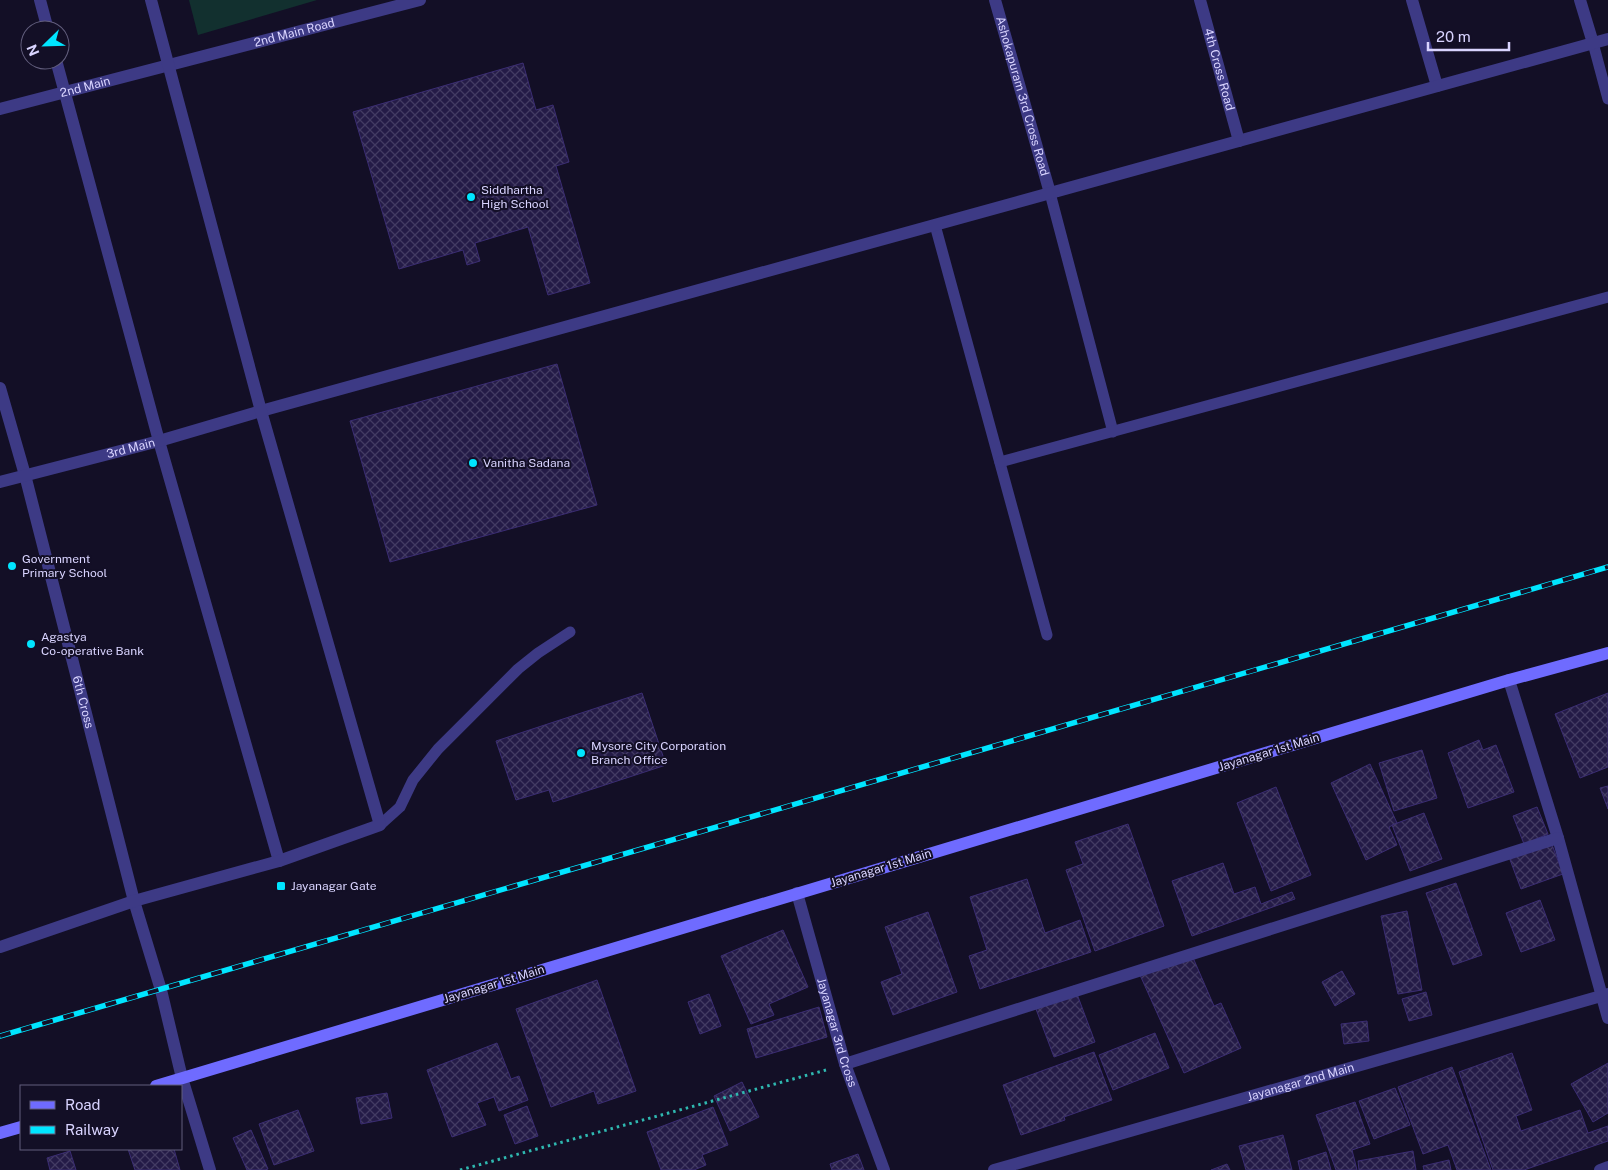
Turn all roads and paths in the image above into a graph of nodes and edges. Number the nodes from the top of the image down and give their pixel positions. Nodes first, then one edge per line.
1 (40, 0) edge
2 (152, 0) edge
3 (420, 0) edge
4 (995, 0) edge
5 (1200, 0) edge
6 (1412, 0) edge
7 (1580, 0) edge
8 (45, 20) edge
9 (1608, 39) edge
10 (1593, 43) junction
11 (169, 66) junction
12 (59, 70) edge
13 (1437, 86) junction
14 (65, 92) junction
15 (1608, 99) edge
16 (0, 109) edge
17 (1239, 141) junction
18 (1050, 193) junction
19 (935, 225) junction
20 (1608, 297) edge
21 (0, 388) edge
22 (261, 411) junction
23 (1113, 432) junction
24 (159, 441) junction
25 (1000, 462) junction
26 (25, 475) junction
27 (0, 482) edge
28 (570, 632) dead end
29 (1047, 635) dead end
30 (1608, 653) edge
31 (1509, 680) junction
32 (380, 825) junction
33 (1558, 838) junction
34 (279, 861) junction
35 (797, 893) junction
36 (134, 901) junction
37 (0, 947) edge
38 (1605, 995) edge
39 (1608, 1018) edge
40 (845, 1064) junction
41 (182, 1078) junction
42 (159, 1085) edge
43 (20, 1127) edge
44 (0, 1134) edge
45 (1608, 1167) edge
46 (210, 1170) edge
47 (460, 1170) edge
48 (884, 1170) edge
49 (994, 1170) edge
50 (1600, 1170) edge

1 - 8 street
2 - 11 street
3 - 11 street, 2nd Main Road
4 - 18 street, Ashokapuram 3rd Cross Road
5 - 17 street, 4th Cross Road
6 - 13 street
7 - 10 street
9 - 10 street, 3rd Main
10 - 13 street, 3rd Main
10 - 15 lane
11 - 14 street, 2nd Main
11 - 22 street
12 - 14 street
13 - 17 street, 3rd Main
14 - 16 street, 2nd Main
14 - 24 street
17 - 18 street, 3rd Main
18 - 19 street, 3rd Main
18 - 23 lane
19 - 22 street, 3rd Main
19 - 25 lane
20 - 23 lane
21 - 26 street, 6th Cross
22 - 24 street, 3rd Main
22 - 32 street
23 - 25 lane
24 - 26 street, 3rd Main
24 - 34 street
25 - 29 lane
26 - 27 street, 3rd Main
26 - 36 street, 6th Cross
28 - 32 lane
30 - 31 street, Jayanagar 1st Main
31 - 33 street
31 - 35 street, Jayanagar 1st Main
32 - 34 street
33 - 38 street
33 - 40 street
34 - 36 street
35 - 40 street, Jayanagar 3rd Cross
35 - 41 street, Jayanagar 1st Main
36 - 37 street
36 - 41 street, 6th Cross
38 - 39 street
38 - 49 street, Jayanagar 2nd Main
40 - 47 path
40 - 48 street, Jayanagar 3rd Cross
41 - 42 street, Jayanagar 1st Main
41 - 46 street, 6th Cross
43 - 44 street
45 - 50 street

